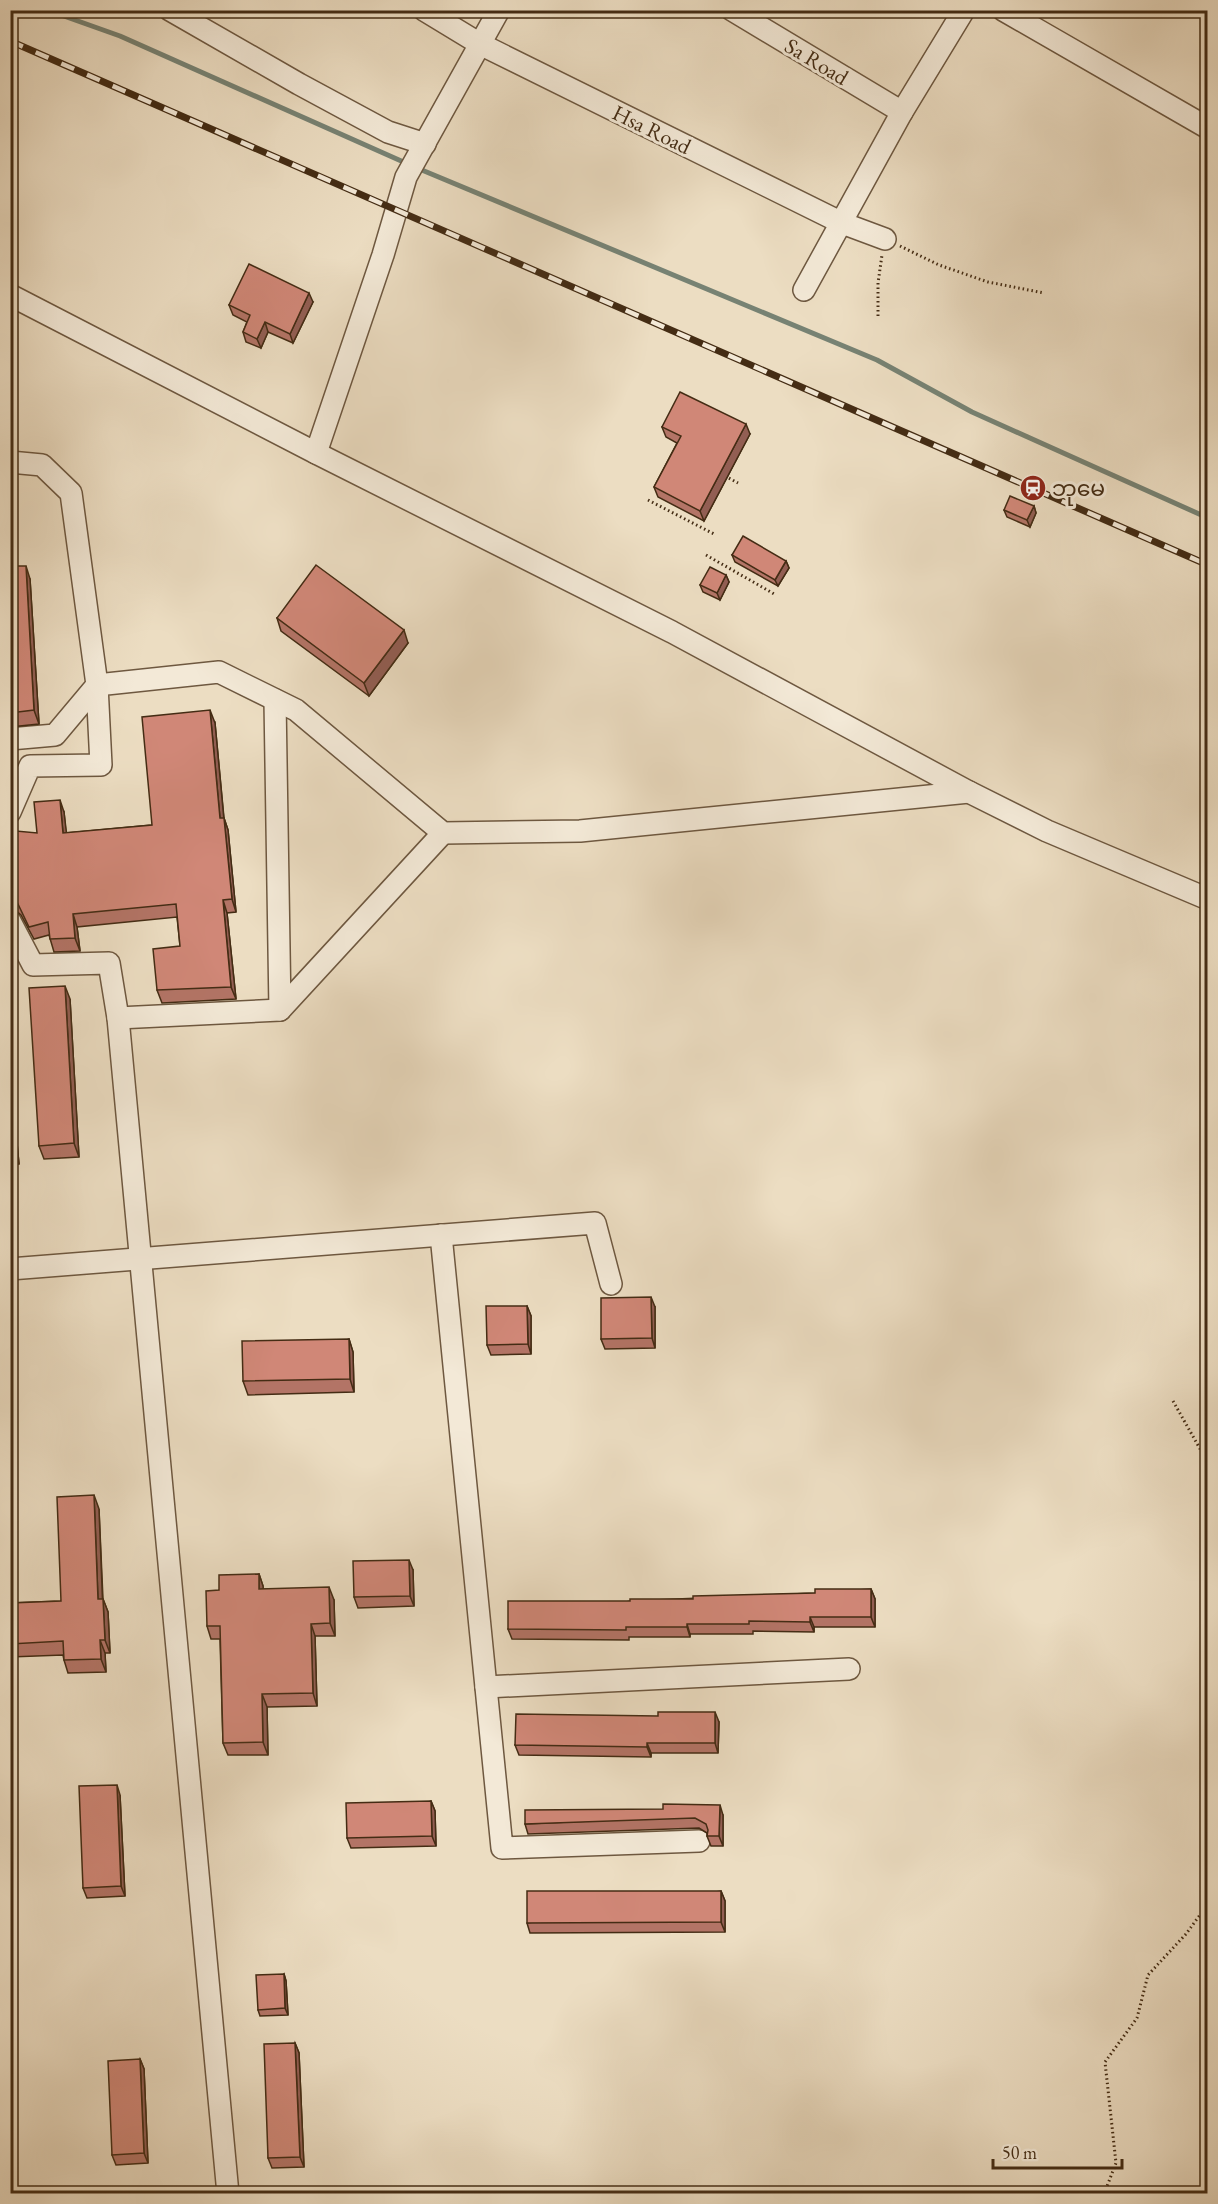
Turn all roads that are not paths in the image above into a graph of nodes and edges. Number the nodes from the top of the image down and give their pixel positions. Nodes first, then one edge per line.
1 (170, 10) edge
2 (424, 10) edge
3 (499, 10) edge
4 (732, 10) edge
5 (964, 10) edge
6 (1003, 10) edge
7 (480, 44) junction
8 (902, 112) junction
9 (1208, 128) edge
10 (421, 150) junction
11 (842, 223) junction
12 (885, 239) road end
13 (804, 290) dead end
14 (10, 296) edge
15 (316, 453) junction
16 (10, 462) edge
17 (97, 685) junction
18 (275, 700) junction
19 (10, 739) edge
20 (969, 792) junction
21 (10, 812) edge
22 (443, 833) junction
23 (1208, 899) edge
24 (10, 921) edge
25 (280, 1010) junction
26 (118, 1018) junction
27 (441, 1235) junction
28 (141, 1258) junction
29 (10, 1269) edge
30 (611, 1284) dead end
31 (849, 1669) dead end
32 (486, 1687) junction
33 (699, 1841) dead end
34 (228, 2193) edge

1 - 10 street
2 - 7 street, Hsa Road
3 - 7 street
4 - 8 street, Sa Road
5 - 8 street
6 - 9 street
7 - 10 street
7 - 11 street, Hsa Road
8 - 11 street
10 - 15 street
11 - 12 street, Hsa Road
11 - 13 street
14 - 15 street
15 - 20 street
16 - 17 street
17 - 18 street
17 - 19 street
17 - 21 street
18 - 22 street
18 - 25 street
20 - 22 street
20 - 23 street
22 - 25 street
24 - 26 street
25 - 26 street
26 - 28 street
27 - 28 street
27 - 30 street
27 - 32 street
28 - 29 street
28 - 34 street
31 - 32 street
32 - 33 street

